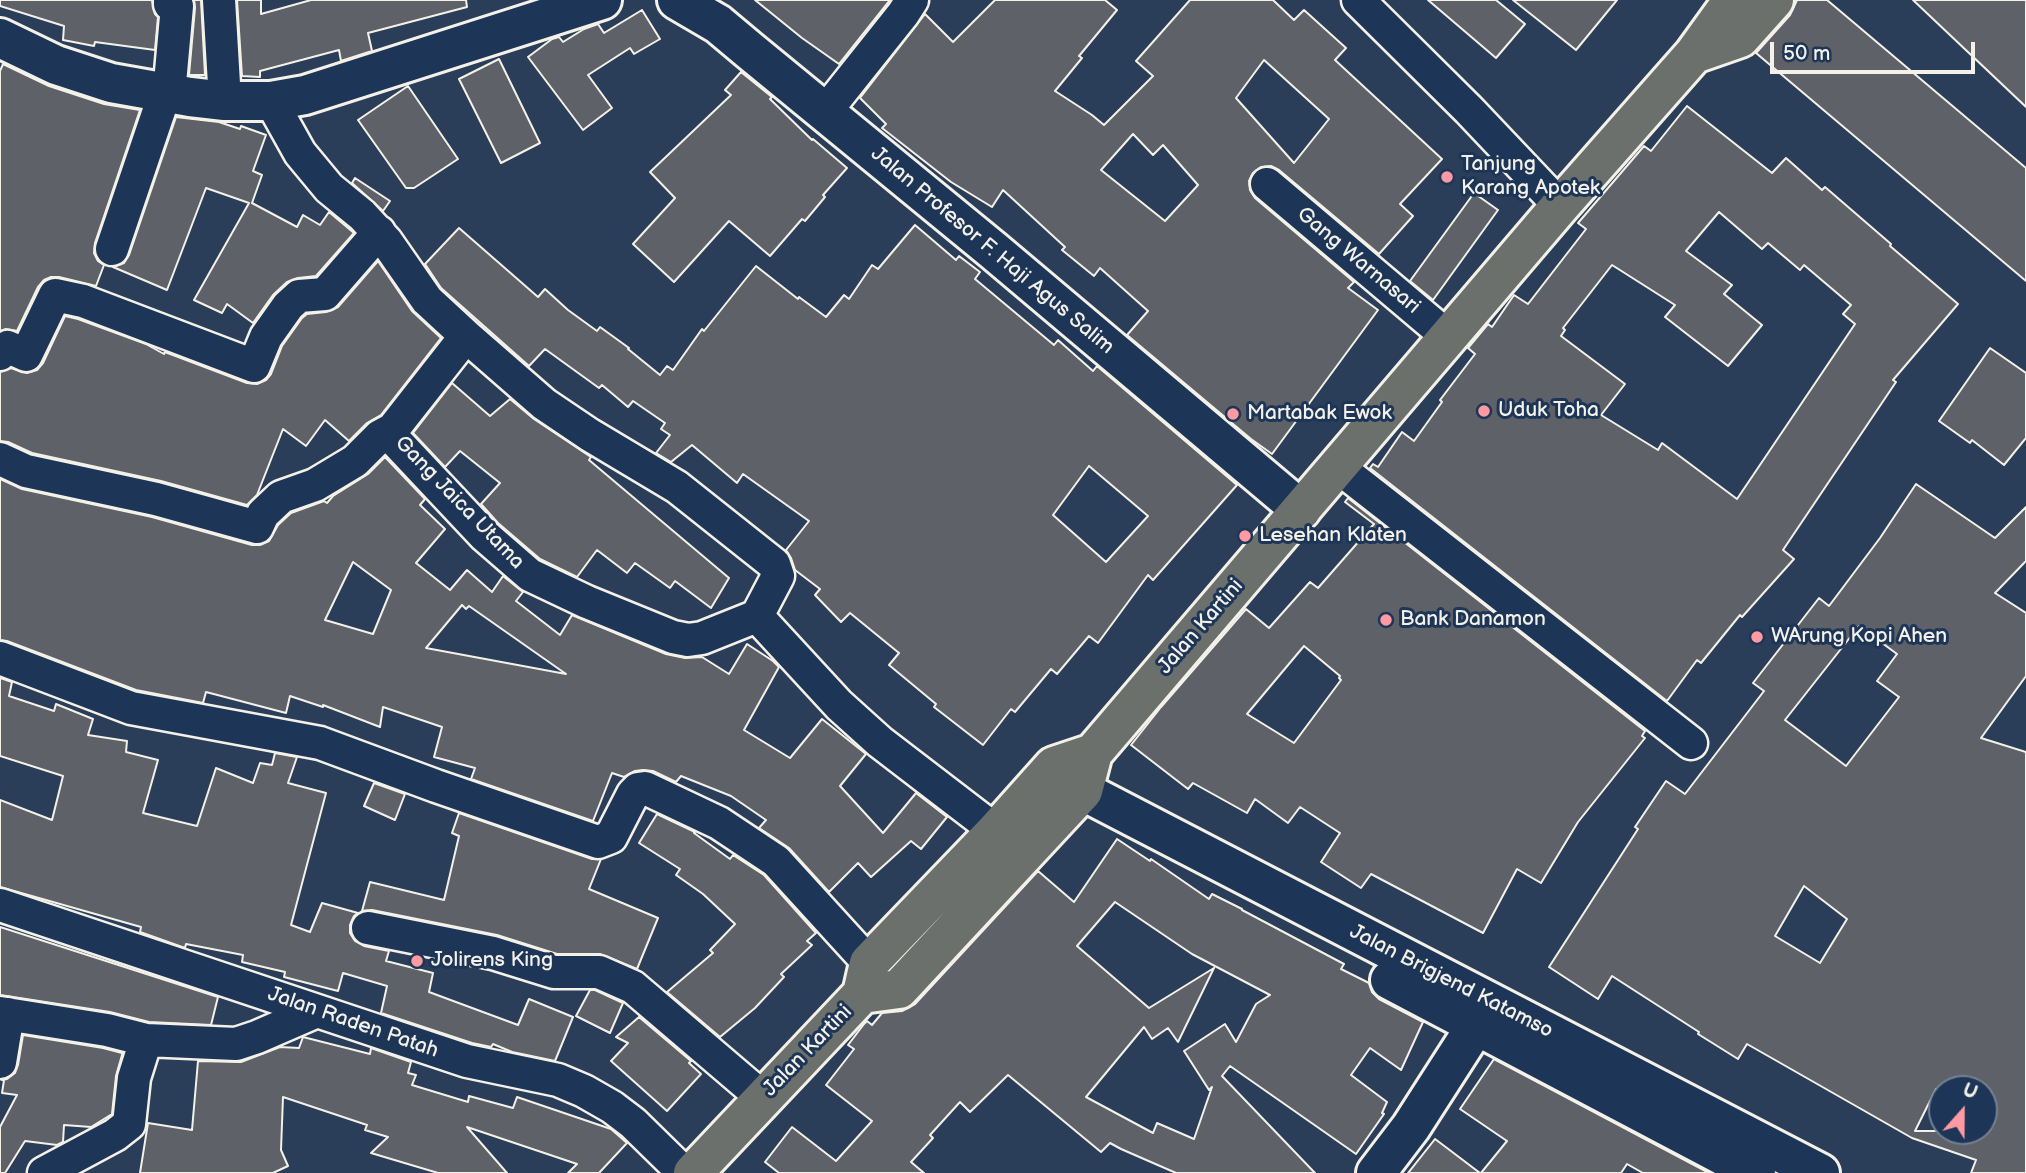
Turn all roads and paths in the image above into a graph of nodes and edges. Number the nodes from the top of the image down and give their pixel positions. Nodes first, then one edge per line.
1 (170, 0) edge
2 (219, 0) edge
3 (602, 0) edge
4 (677, 0) edge
5 (912, 0) edge
6 (1358, 0) edge
7 (1733, 0) edge
8 (1774, 0) edge
9 (0, 38) edge
10 (1694, 54) junction
11 (167, 93) junction
12 (225, 101) junction
13 (271, 101) junction
14 (825, 112) junction
15 (1267, 184) dead end
16 (1559, 206) junction
17 (379, 232) junction
18 (112, 249) dead end
19 (466, 336) junction
20 (1448, 337) junction
21 (0, 354) edge
22 (393, 429) junction
23 (0, 459) edge
24 (1338, 467) junction
25 (1301, 510) junction
26 (757, 616) junction
27 (0, 658) edge
28 (1691, 743) dead end
29 (1093, 753) junction
30 (1075, 800) junction
31 (996, 831) junction
32 (0, 905) edge
33 (368, 929) dead end
34 (865, 979) junction
35 (317, 1011) junction
36 (4, 1013) edge
37 (1483, 1014) junction
38 (146, 1040) junction
39 (0, 1062) edge
40 (763, 1098) junction
41 (44, 1173) edge
42 (684, 1173) edge
43 (693, 1173) edge
44 (1376, 1173) edge
45 (1756, 1173) edge
46 (1819, 1173) edge

1 - 11 street
2 - 12 street
3 - 13 main road
4 - 14 main road, Jalan Profesor F. Haji Agus Salim
5 - 14 street
6 - 16 street
7 - 10 highway, Jalan Kartini
8 - 10 highway, Jalan Kartini
9 - 11 main road
10 - 16 highway, Jalan Kartini
11 - 12 main road
11 - 18 street
12 - 13 main road
13 - 17 street
14 - 25 main road, Jalan Profesor F. Haji Agus Salim
15 - 20 street, Gang Warnasari
16 - 20 highway, Jalan Kartini
17 - 19 street
17 - 21 street
19 - 22 street, Gang Jaica Utama
19 - 26 street
20 - 24 highway, Jalan Kartini
22 - 23 street
22 - 26 street, Gang Jaica Utama
24 - 25 highway, Jalan Kartini
24 - 28 street
25 - 29 highway, Jalan Kartini
26 - 31 street
27 - 34 street
29 - 30 highway
29 - 31 highway, Jalan Kartini
30 - 34 highway
30 - 37 main road, Jalan Brigjend Katamso
31 - 34 highway, Jalan Kartini
32 - 35 street, Jalan Raden Patah
33 - 40 street
34 - 40 highway, Jalan Kartini
35 - 38 street
35 - 42 street, Jalan Raden Patah
36 - 38 street
36 - 39 street
37 - 44 main road
37 - 45 main road, Jalan Brigjend Katamso
37 - 46 main road, Jalan Brigjend Katamso
38 - 41 street
40 - 43 highway, Jalan Kartini

